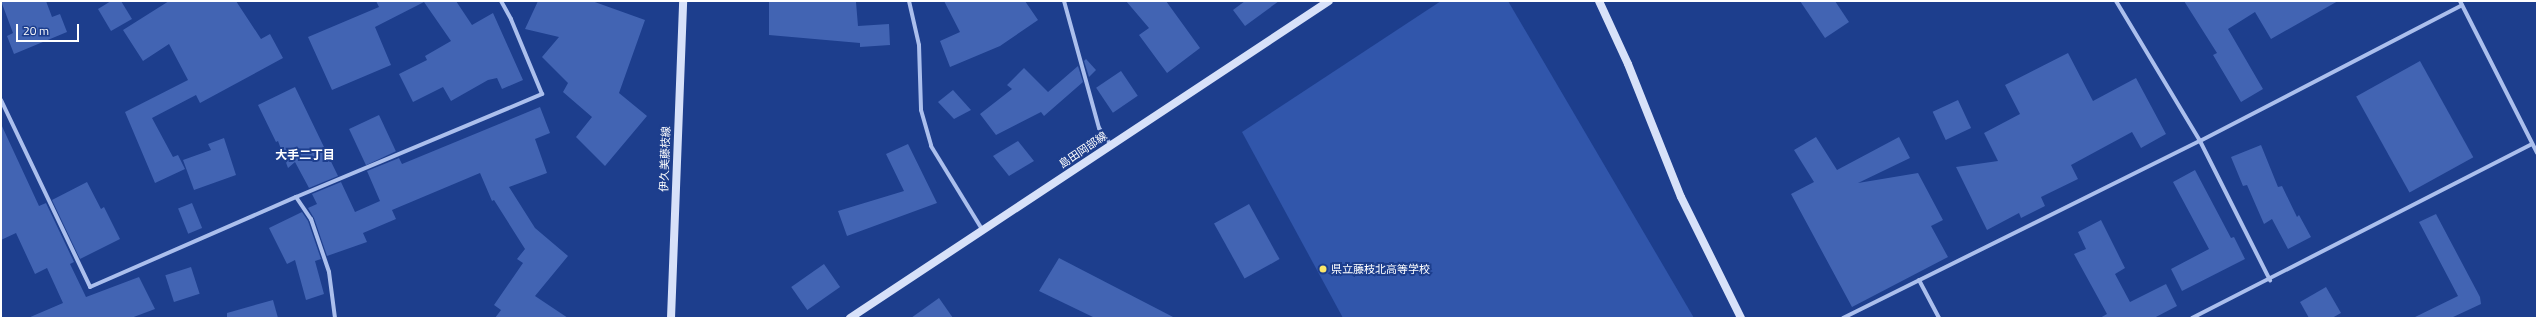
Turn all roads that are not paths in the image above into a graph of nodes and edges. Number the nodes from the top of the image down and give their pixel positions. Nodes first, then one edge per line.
1 (501, 1) edge
2 (683, 1) edge
3 (909, 1) edge
4 (1064, 1) edge
5 (1329, 1) edge
6 (1599, 1) edge
7 (2116, 1) edge
8 (2461, 3) edge
9 (1, 100) edge
10 (2200, 141) junction
11 (1111, 144) junction
12 (2532, 144) junction
13 (2537, 153) edge
14 (296, 197) junction
15 (983, 231) junction
16 (1919, 280) junction
17 (2270, 280) junction
18 (336, 318) edge
19 (671, 318) edge
20 (850, 318) edge
21 (1741, 318) edge
22 (1843, 318) edge
23 (1939, 318) edge
24 (2192, 318) edge

1 - 14 street
2 - 19 main road, 伊久美藤枝線
3 - 15 street
4 - 11 street
5 - 11 main road, 島田岡部線
6 - 21 main road
7 - 10 street
8 - 10 street
8 - 12 street
9 - 14 street
10 - 16 street
10 - 17 street
11 - 15 main road, 島田岡部線
12 - 13 street
12 - 17 street
14 - 18 street
15 - 20 main road, 島田岡部線
16 - 22 street
16 - 23 street
17 - 24 street

